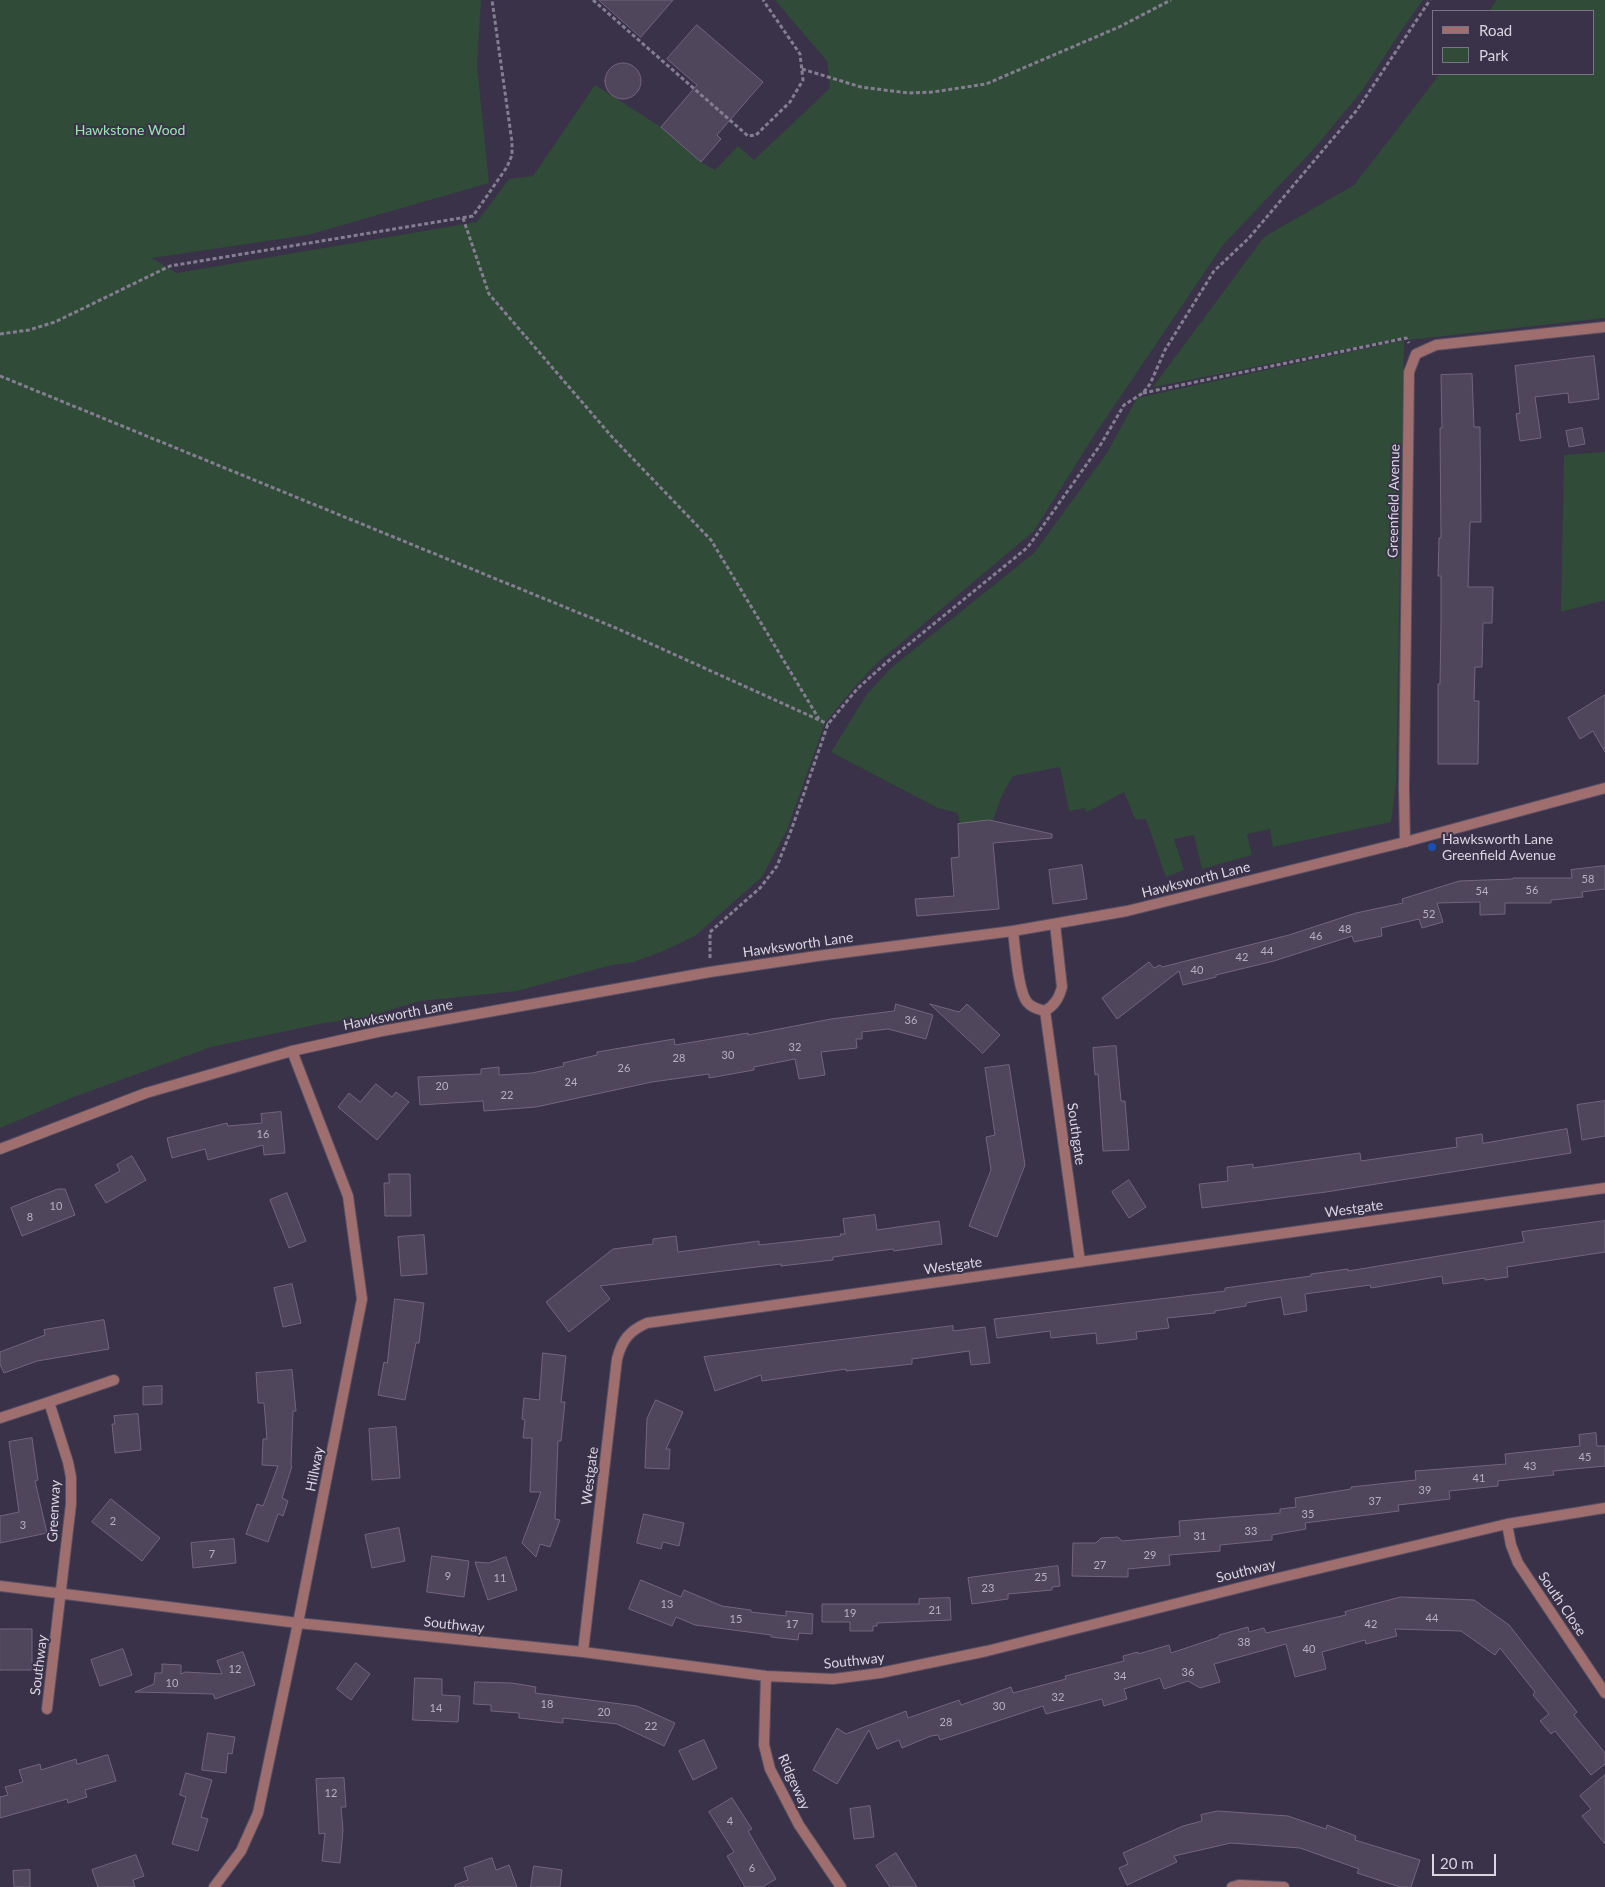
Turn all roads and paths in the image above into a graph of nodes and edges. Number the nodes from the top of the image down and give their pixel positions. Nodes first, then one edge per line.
1 (492, 0) edge
2 (593, 0) edge
3 (763, 0) edge
4 (1171, 0) edge
5 (1430, 0) edge
6 (802, 69) junction
7 (462, 218) junction
8 (1605, 327) edge
9 (0, 334) edge
10 (1416, 354) junction
11 (0, 376) edge
12 (1142, 393) junction
13 (819, 719) junction
14 (828, 724) junction
15 (1605, 788) edge
16 (1405, 842) junction
17 (1055, 924) junction
18 (1013, 931) junction
19 (710, 972) junction
20 (1045, 1011) junction
21 (292, 1051) junction
22 (0, 1149) edge
23 (1605, 1188) edge
24 (1080, 1262) junction
25 (114, 1380) dead end
26 (49, 1402) junction
27 (0, 1418) edge
28 (1605, 1508) edge
29 (1507, 1524) junction
30 (0, 1586) edge
31 (62, 1594) junction
32 (298, 1623) junction
33 (583, 1652) junction
34 (766, 1676) junction
35 (1605, 1693) edge
36 (47, 1709) dead end
37 (214, 1887) edge
38 (841, 1887) edge
39 (1232, 1887) edge
40 (1284, 1887) edge

1 - 7 path
2 - 6 path
3 - 6 path
4 - 6 path
5 - 12 path
7 - 9 path
7 - 13 path
8 - 10 street
10 - 12 path
10 - 16 street, Greenfield Avenue
11 - 13 path
12 - 14 path
13 - 14 path
14 - 19 path
15 - 16 street, Hawksworth Lane
16 - 17 street, Hawksworth Lane
17 - 18 street, Hawksworth Lane
17 - 20 street
18 - 19 street, Hawksworth Lane
18 - 20 street
19 - 21 street, Hawksworth Lane
20 - 24 street, Southgate
21 - 22 street, Hawksworth Lane
21 - 32 street, Hillway
23 - 24 street, Westgate
24 - 33 street, Westgate
25 - 26 street
26 - 27 street
26 - 31 street, Greenway
28 - 29 street, Southway
29 - 34 street, Southway
29 - 35 street, South Close
30 - 31 street, Southway
31 - 32 street, Southway
31 - 36 street, Southway
32 - 33 street, Southway
32 - 37 street, Hillway
33 - 34 street, Southway
34 - 38 street, Ridgeway
39 - 40 street

